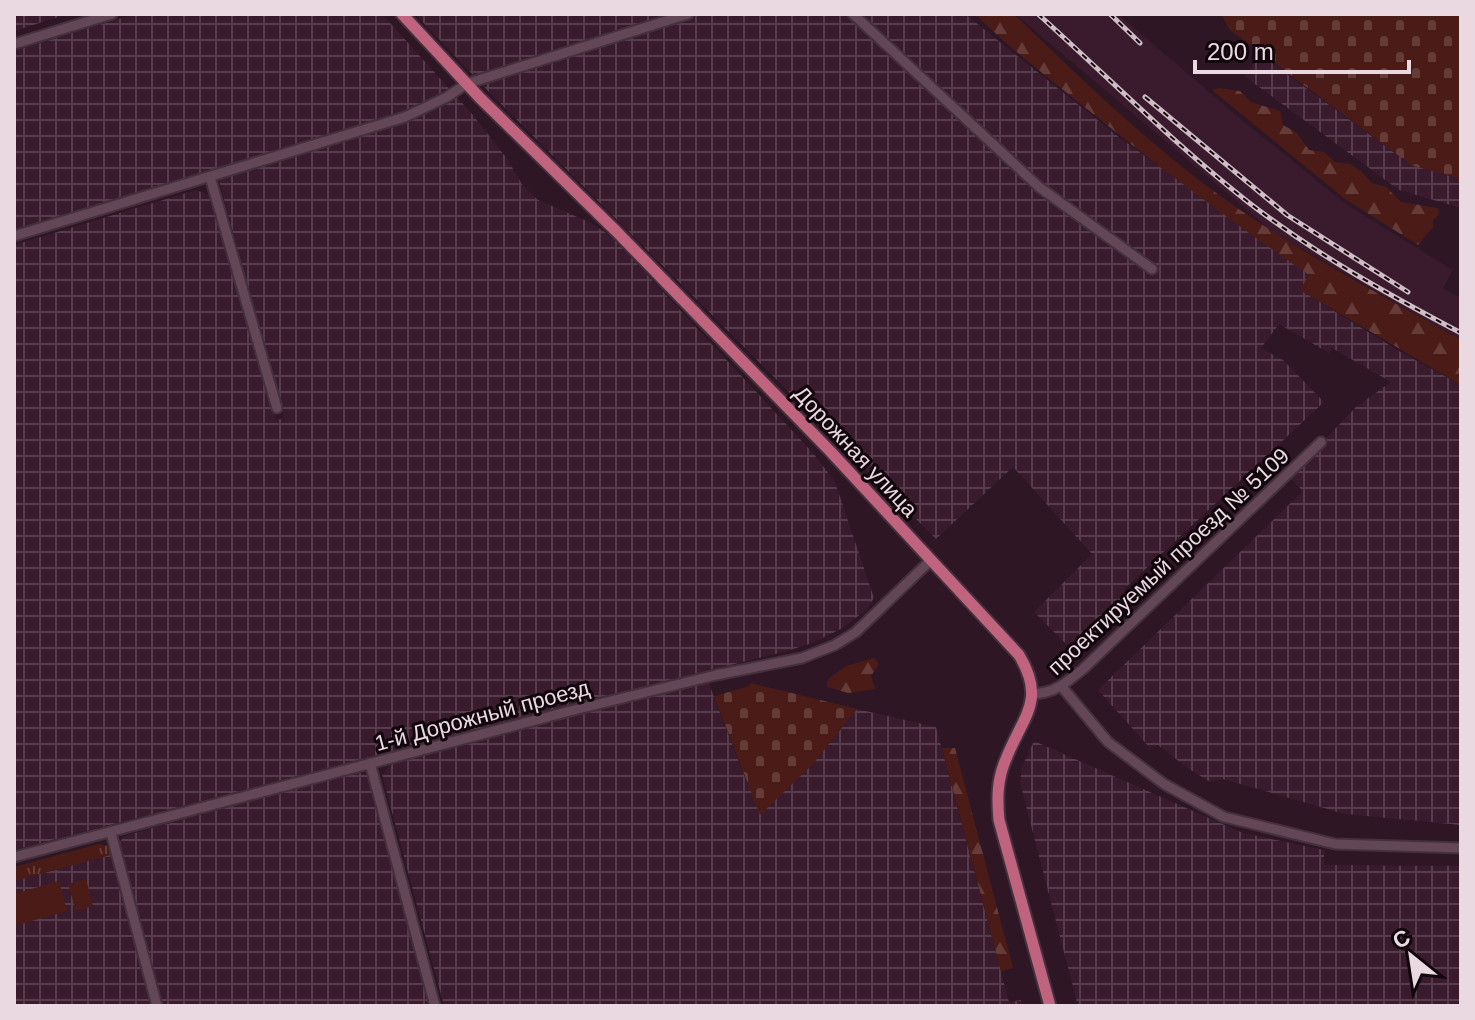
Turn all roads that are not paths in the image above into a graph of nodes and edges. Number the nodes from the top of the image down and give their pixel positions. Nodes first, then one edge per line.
1 (112, 14) edge
2 (402, 14) edge
3 (688, 14) edge
4 (853, 14) edge
5 (14, 44) edge
6 (466, 84) junction
7 (210, 177) junction
8 (14, 236) edge
9 (1152, 269) dead end
10 (277, 408) dead end
11 (1321, 442) dead end
12 (931, 560) junction
13 (1062, 687) junction
14 (1033, 694) junction
15 (370, 763) junction
16 (111, 833) junction
17 (1461, 848) edge
18 (14, 857) edge
19 (157, 1006) edge
20 (435, 1006) edge
21 (1050, 1006) edge

1 - 5 street
2 - 6 main road, Дорожная улица
3 - 6 street
4 - 9 street
6 - 7 street
6 - 12 main road, Дорожная улица
7 - 8 street
7 - 10 street
11 - 13 street, проектируемый проезд № 5109
12 - 14 main road, Дорожная улица
12 - 15 street, 1-й Дорожный проезд
13 - 14 street, проектируемый проезд № 5109
13 - 17 street
14 - 21 main road
15 - 16 street, 1-й Дорожный проезд
15 - 20 street
16 - 18 street, 1-й Дорожный проезд
16 - 19 street

